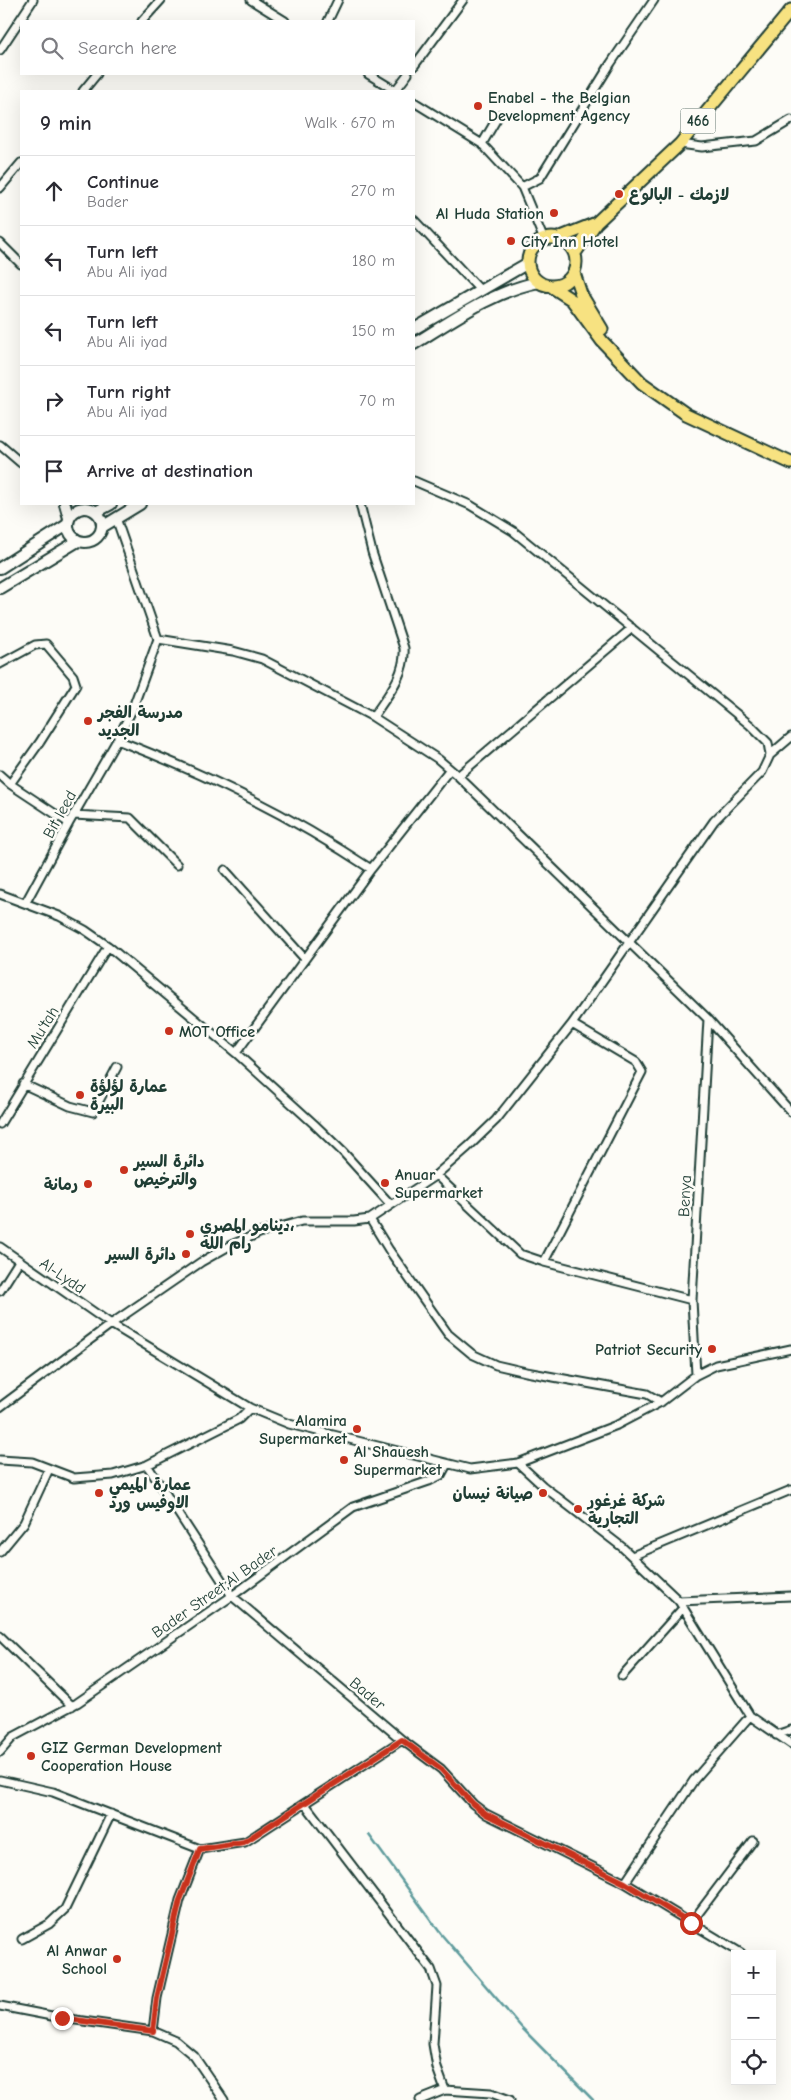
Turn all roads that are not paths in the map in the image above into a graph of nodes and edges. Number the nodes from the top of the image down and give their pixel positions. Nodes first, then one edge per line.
1 (33, 0) edge
2 (160, 0) edge
3 (251, 0) edge
4 (338, 0) edge
5 (463, 0) edge
6 (654, 0) edge
7 (791, 10) edge
8 (143, 20) edge
9 (283, 20) edge
10 (328, 20) edge
11 (0, 50) edge
12 (415, 65) edge
13 (97, 75) edge
14 (370, 75) edge
15 (407, 75) edge
16 (83, 90) edge
17 (394, 90) edge
18 (397, 90) edge
19 (416, 104) edge
20 (499, 116) dead end
21 (791, 120) edge
22 (482, 144) junction
23 (680, 144) junction
24 (20, 164) edge
25 (0, 188) edge
26 (522, 188) junction
27 (415, 221) edge
28 (596, 223) junction
29 (550, 239) junction
30 (0, 242) edge
31 (575, 253) junction
32 (20, 263) edge
33 (528, 263) junction
34 (574, 273) junction
35 (539, 282) junction
36 (552, 287) junction
37 (480, 290) junction
38 (415, 328) edge
39 (415, 343) edge
40 (0, 445) edge
41 (791, 457) edge
42 (20, 462) edge
43 (791, 463) edge
44 (415, 481) edge
45 (65, 505) edge
46 (109, 505) edge
47 (138, 505) edge
48 (360, 505) edge
49 (79, 506) edge
50 (96, 512) junction
51 (116, 518) junction
52 (68, 522) junction
53 (102, 527) junction
54 (78, 541) junction
55 (0, 568) edge
56 (0, 588) edge
57 (632, 628) junction
58 (158, 639) junction
59 (0, 664) edge
60 (373, 718) junction
61 (791, 737) edge
62 (117, 740) junction
63 (770, 755) junction
64 (450, 769) junction
65 (0, 775) edge
66 (458, 776) junction
67 (10, 784) junction
68 (73, 815) junction
69 (69, 822) junction
70 (177, 865) dead end
71 (371, 869) junction
72 (224, 870) dead end
73 (0, 894) edge
74 (26, 902) junction
75 (629, 943) junction
76 (108, 946) junction
77 (305, 959) junction
78 (708, 1019) junction
79 (572, 1024) junction
80 (236, 1053) junction
81 (117, 1067) dead end
82 (23, 1084) junction
83 (791, 1112) edge
84 (0, 1124) edge
85 (436, 1175) junction
86 (391, 1205) junction
87 (370, 1219) junction
88 (0, 1247) edge
89 (19, 1262) junction
90 (544, 1262) junction
91 (0, 1292) edge
92 (692, 1300) junction
93 (111, 1324) junction
94 (791, 1348) edge
95 (696, 1375) junction
96 (661, 1402) junction
97 (0, 1406) edge
98 (250, 1408) junction
99 (0, 1460) edge
100 (518, 1462) junction
101 (447, 1464) junction
102 (147, 1465) junction
103 (49, 1469) junction
104 (791, 1490) edge
105 (0, 1552) edge
106 (632, 1556) junction
107 (232, 1596) junction
108 (791, 1596) edge
109 (681, 1604) junction
110 (0, 1636) edge
111 (622, 1676) dead end
112 (72, 1706) junction
113 (750, 1716) junction
114 (791, 1730) edge
115 (776, 1735) junction
116 (402, 1740) junction
117 (791, 1744) edge
118 (0, 1752) edge
119 (0, 1780) edge
120 (305, 1804) junction
121 (111, 1814) junction
122 (753, 1842) dead end
123 (200, 1849) junction
124 (625, 1883) junction
125 (691, 1923) junction
126 (22, 1939) dead end
127 (736, 1950) edge
128 (0, 2006) edge
129 (153, 2031) junction
130 (445, 2090) junction
131 (224, 2100) edge
132 (420, 2100) edge
133 (510, 2100) edge

1 - 11 street
2 - 8 street
3 - 9 street
4 - 10 street
5 - 12 street
6 - 26 street
7 - 23 main road, 466
13 - 16 street
14 - 17 street
15 - 18 street
19 - 22 street
20 - 22 street
21 - 23 street
22 - 26 street
23 - 28 main road, 466
24 - 25 street
26 - 29 street
27 - 37 street
28 - 29 main road, 466
28 - 31 main road, 466
29 - 31 main road
29 - 33 main road
30 - 32 street
31 - 34 main road
33 - 35 main road
33 - 37 main road
34 - 36 main road
34 - 41 main road
35 - 36 main road
35 - 39 main road
36 - 43 main road
37 - 38 main road
40 - 42 street
44 - 57 street
45 - 52 main road
46 - 50 main road
47 - 51 main road
48 - 60 street
49 - 50 main road
49 - 52 main road
50 - 53 main road
51 - 53 main road
51 - 58 street
52 - 54 main road
52 - 55 main road
53 - 54 main road
54 - 56 main road
57 - 63 street
57 - 66 street
58 - 60 street
58 - 62 street, Bit leed
59 - 67 street
60 - 64 street
61 - 63 street
62 - 68 street, Bit leed
62 - 71 street
63 - 75 street
64 - 66 street
64 - 71 street
65 - 67 street
66 - 75 street
67 - 69 street
68 - 69 street, Bit leed
68 - 70 street
69 - 74 street, Bit leed
71 - 77 street
72 - 77 street
73 - 74 street
74 - 76 street
75 - 78 street
75 - 79 street
76 - 80 street
76 - 82 street, Mu'tah
77 - 80 street
78 - 83 street
78 - 92 street, Benya
79 - 85 street
79 - 90 street
80 - 86 street
81 - 82 street
82 - 84 street, Mu'tah
85 - 86 street
85 - 90 street
86 - 87 street
87 - 93 street
87 - 96 street
88 - 89 street, Al-Lydd
89 - 91 street
89 - 93 street, Al-Lydd
90 - 92 street
92 - 95 street, Benya
93 - 97 street
93 - 98 street, Al-Lydd
94 - 95 street, Al-Lydd
95 - 96 street, Al-Lydd
96 - 100 street, Al-Lydd
98 - 101 street, Al-Lydd
98 - 102 street
99 - 103 street
100 - 101 street, Al-Lydd
100 - 106 street
101 - 107 street, Bader Street;Al Bader
102 - 103 street
102 - 107 street, Bader
103 - 105 street
104 - 106 street
106 - 109 street
107 - 112 street, Bader Street;Al Bader
107 - 116 street, Bader
108 - 109 street
109 - 111 street
109 - 113 street
110 - 112 street
112 - 118 street, Bader Street;Al Bader
113 - 115 street
113 - 124 street
114 - 115 street
115 - 117 street
116 - 120 street
116 - 124 street, Bader
119 - 121 street
120 - 123 street
120 - 130 street
121 - 123 street
121 - 126 street
122 - 125 street
123 - 129 street
124 - 125 street, Bader
125 - 127 street, Bader
128 - 129 street
129 - 131 street
130 - 132 street
130 - 133 street

